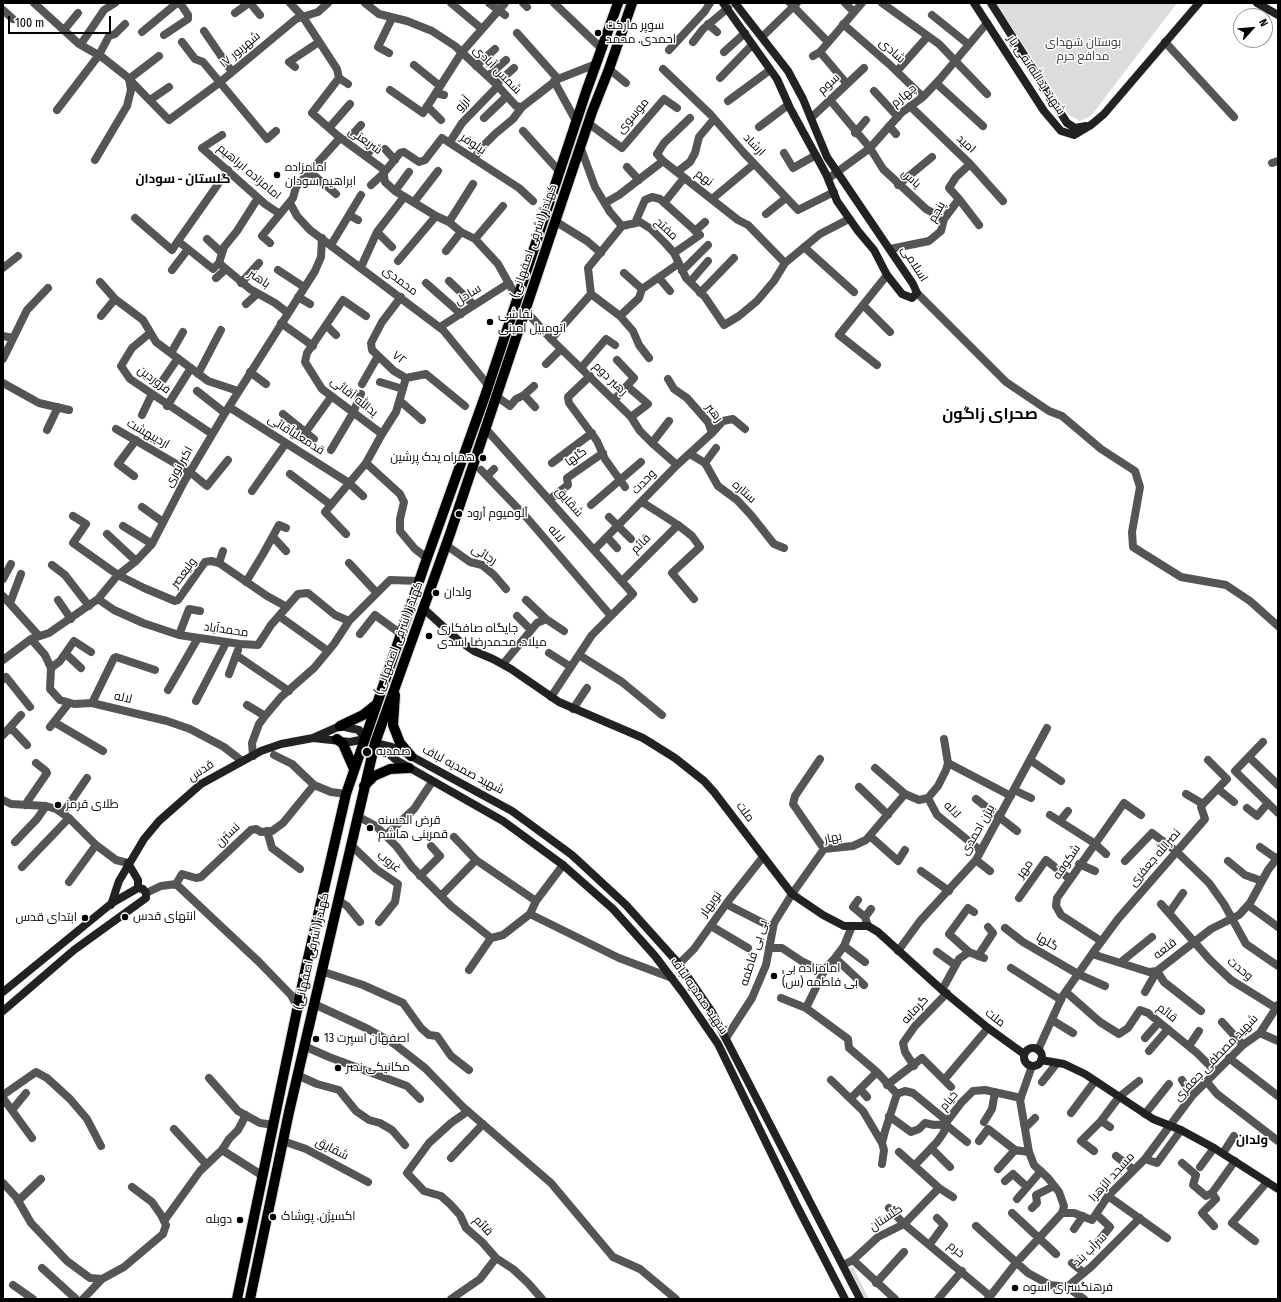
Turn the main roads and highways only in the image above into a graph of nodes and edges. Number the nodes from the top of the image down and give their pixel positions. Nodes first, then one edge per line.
1 (632, 3) edge
2 (616, 4) edge
3 (610, 22) junction
4 (616, 50) junction
5 (597, 63) junction
6 (592, 112) junction
7 (396, 684) junction
8 (377, 704) junction
9 (340, 726) road end
10 (337, 739) road end
11 (370, 741) junction
12 (411, 756) road end
13 (409, 768) road end
14 (354, 770) junction
15 (364, 786) junction
16 (256, 1209) junction
17 (267, 1213) junction
18 (237, 1299) edge
19 (250, 1299) edge

1 - 4 main road, کهندژ (اشرفی اصفهانی)
2 - 3 main road, کهندژ (اشرفی اصفهانی)
3 - 4 main road
3 - 5 main road, کهندژ (اشرفی اصفهانی)
4 - 6 main road, کهندژ (اشرفی اصفهانی)
5 - 6 main road
5 - 8 main road, کهندژ (اشرفی اصفهانی)
6 - 7 main road, کهندژ (اشرفی اصفهانی)
7 - 11 main road, کهندژ (اشرفی اصفهانی)
7 - 12 main road
8 - 9 main road
8 - 11 main road, کهندژ (اشرفی اصفهانی)
10 - 14 main road
11 - 14 main road, کهندژ (اشرفی اصفهانی)
11 - 15 main road, کهندژ (اشرفی اصفهانی)
13 - 15 main road
14 - 16 main road, کهندژ (اشرفی اصفهانی)
15 - 17 main road, کهندژ (اشرفی اصفهانی)
16 - 17 main road
16 - 18 main road, کهندژ (اشرفی اصفهانی)
17 - 19 main road, کهندژ (اشرفی اصفهانی)

